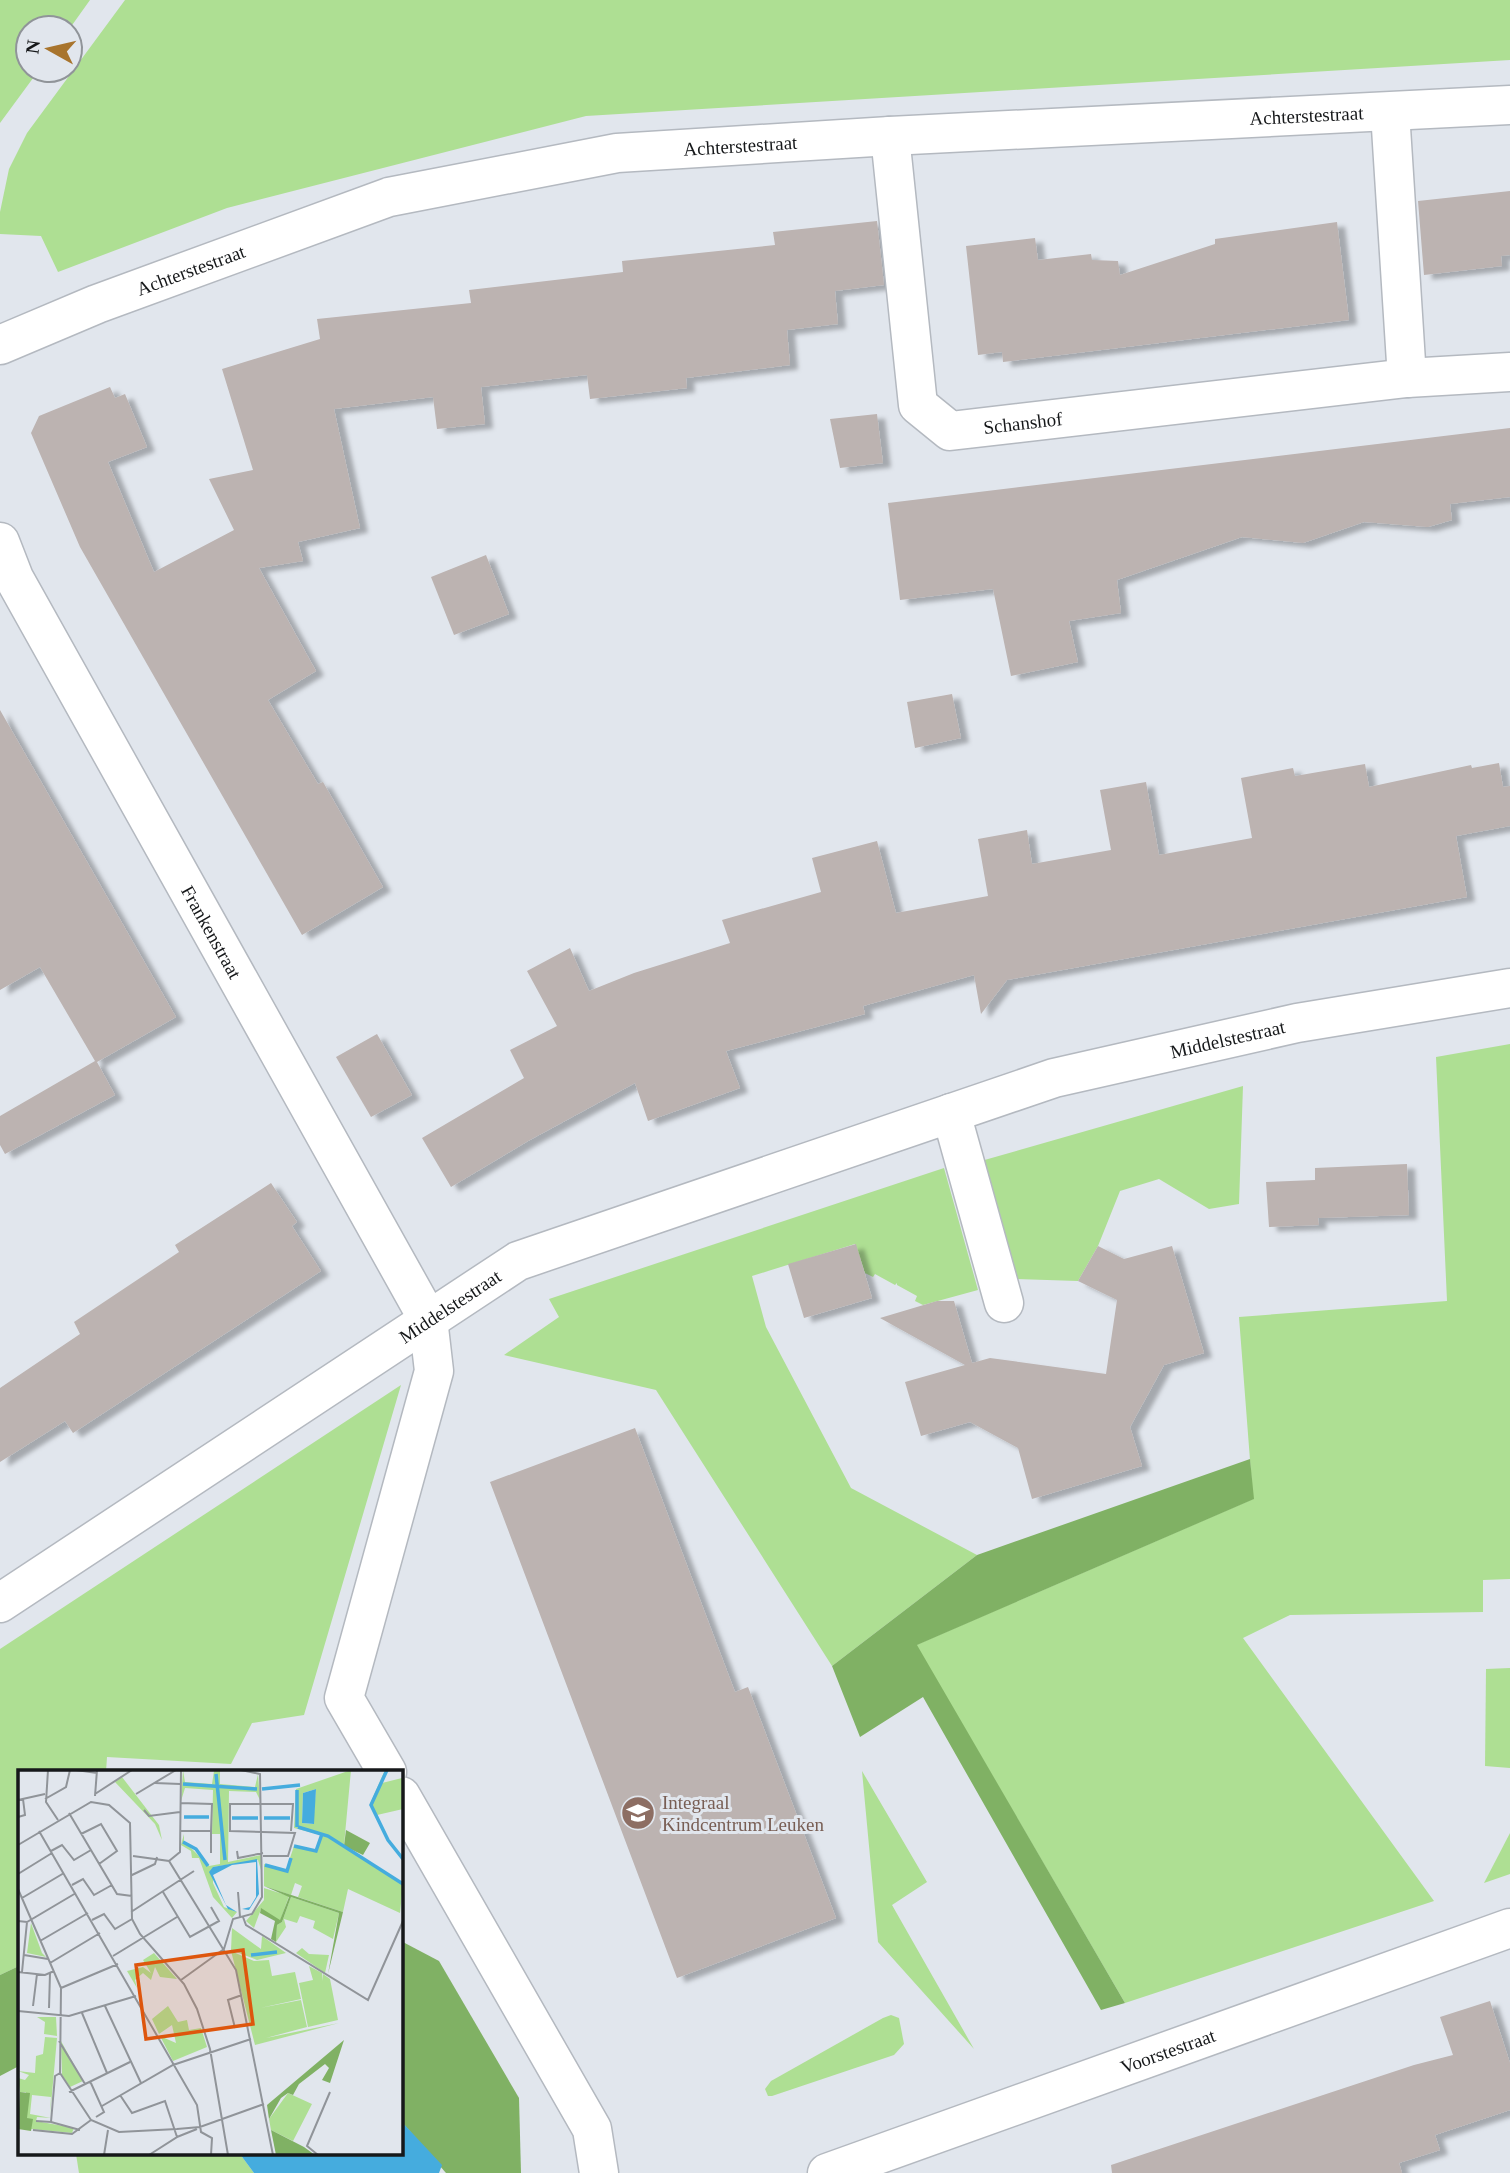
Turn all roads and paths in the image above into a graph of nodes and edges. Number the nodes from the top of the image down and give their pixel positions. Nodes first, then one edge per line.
1 (1510, 105) edge
2 (1390, 113) junction
3 (890, 136) junction
4 (0, 345) edge
5 (1510, 372) edge
6 (1407, 379) junction
7 (0, 542) edge
8 (1510, 988) edge
9 (951, 1113) junction
10 (1004, 1303) dead end
11 (428, 1319) junction
12 (0, 1603) edge
13 (386, 1770) edge
14 (402, 1799) edge
15 (1510, 1928) edge
16 (599, 2173) edge
17 (827, 2173) edge

1 - 2 street, Achterstestraat
2 - 3 street, Achterstestraat
2 - 6 street
3 - 4 street, Achterstestraat
3 - 6 street, Schanshof
5 - 6 street, Schanshof
7 - 11 street, Frankenstraat
8 - 9 street, Middelstestraat
9 - 10 street
9 - 11 street, Middelstestraat
11 - 12 street, Middelstestraat
11 - 13 street
14 - 16 street
15 - 17 street, Voorstestraat

